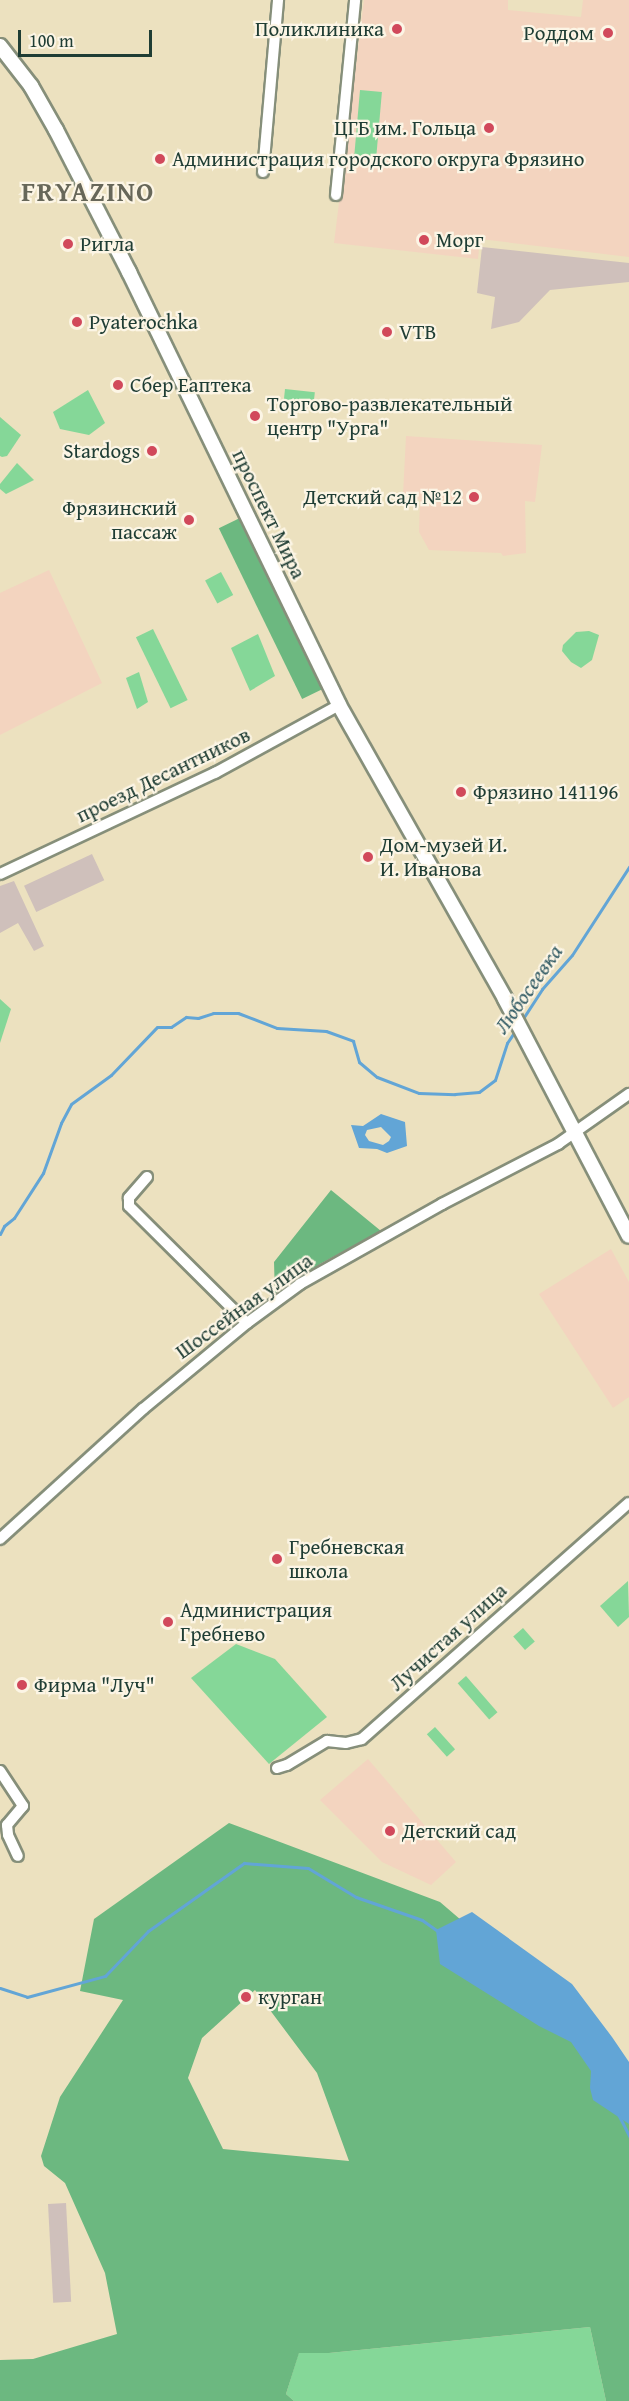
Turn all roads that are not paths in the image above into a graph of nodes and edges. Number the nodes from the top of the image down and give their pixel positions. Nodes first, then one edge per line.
1 (278, 0) edge
2 (354, 0) edge
3 (0, 46) edge
4 (263, 172) dead end
5 (336, 195) dead end
6 (339, 705) junction
7 (0, 873) edge
8 (629, 1094) edge
9 (576, 1133) junction
10 (147, 1176) dead end
11 (629, 1236) edge
12 (247, 1323) junction
13 (629, 1503) edge
14 (0, 1539) edge
15 (277, 1768) dead end
16 (0, 1771) edge
17 (18, 1856) dead end

1 - 4 street
2 - 5 street
3 - 6 main road, проспект Мира
6 - 7 street, проезд Десантников
6 - 9 main road, проспект Мира
8 - 9 street, Шоссейная улица
9 - 11 main road, проспект Мира
9 - 12 street, Шоссейная улица
10 - 12 street
12 - 14 street, Шоссейная улица
13 - 15 street, Лучистая улица
16 - 17 street

